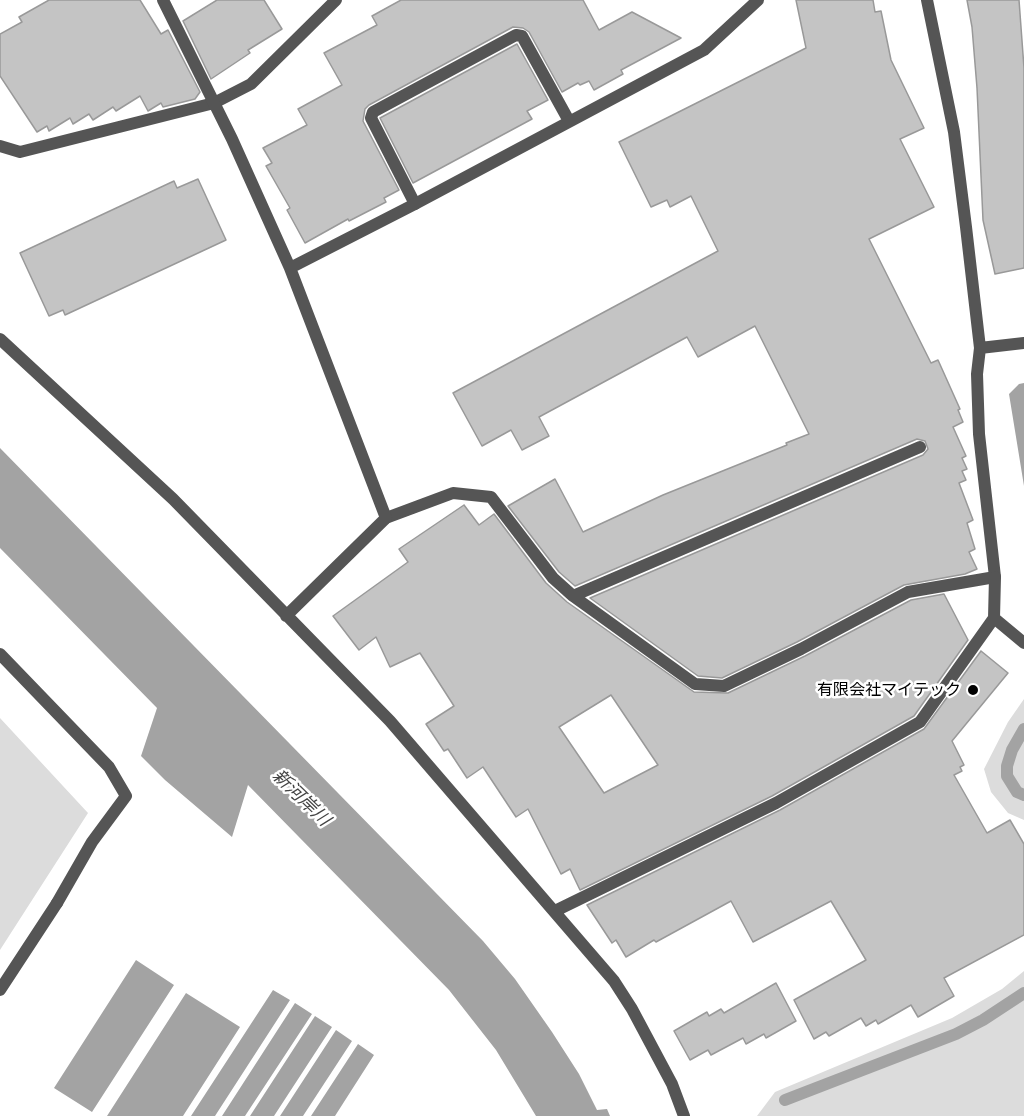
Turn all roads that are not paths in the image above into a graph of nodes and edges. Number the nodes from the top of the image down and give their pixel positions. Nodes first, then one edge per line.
1 (164, 0) edge
2 (336, 0) edge
3 (758, 0) edge
4 (927, 0) edge
5 (214, 103) junction
6 (569, 122) junction
7 (0, 146) edge
8 (415, 204) junction
9 (290, 268) junction
10 (0, 339) edge
11 (1024, 343) edge
12 (980, 348) junction
13 (920, 447) dead end
14 (386, 518) junction
15 (995, 577) junction
16 (573, 597) junction
17 (286, 615) junction
18 (994, 618) junction
19 (1024, 643) edge
20 (0, 654) edge
21 (555, 911) junction
22 (0, 990) edge
23 (684, 1116) edge

1 - 5 street
2 - 5 street
3 - 6 street
4 - 12 street
5 - 7 street
5 - 9 street
6 - 8 street
6 - 8 street
8 - 9 street
9 - 14 street
10 - 17 street
11 - 12 street
12 - 15 street
13 - 16 street
14 - 16 street
14 - 17 street
15 - 16 street
15 - 18 street
17 - 21 street
18 - 19 street
18 - 21 street
20 - 22 street
21 - 23 street

